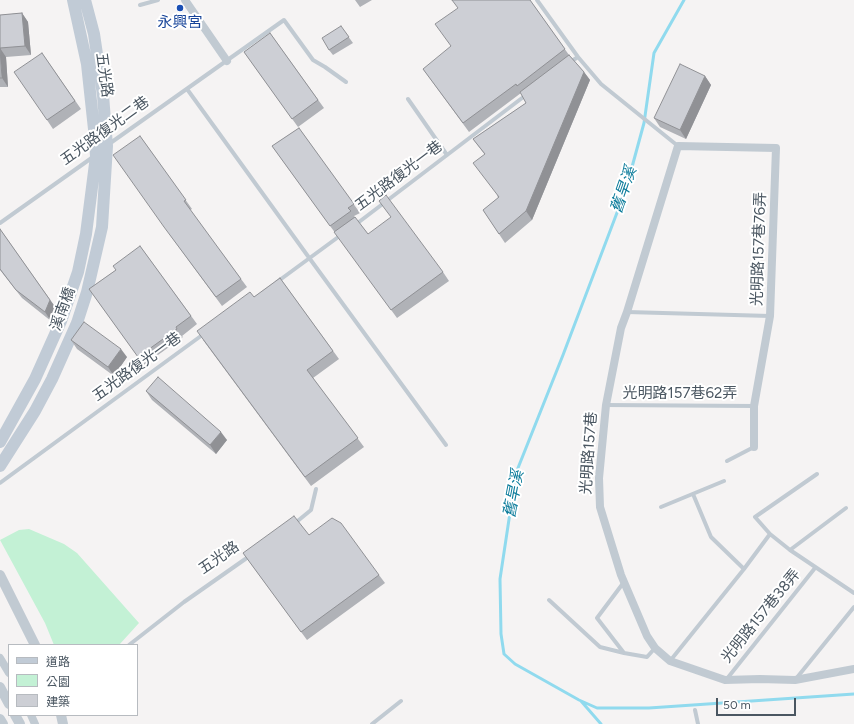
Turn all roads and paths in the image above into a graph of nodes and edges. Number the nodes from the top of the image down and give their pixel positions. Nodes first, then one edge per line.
1 (73, 0) edge
2 (85, 0) edge
3 (158, 0) edge
4 (184, 0) edge
5 (537, 0) edge
6 (140, 5) dead end
7 (578, 56) junction
8 (227, 61) junction
9 (566, 66) edge
10 (346, 82) dead end
11 (187, 89) junction
12 (528, 94) edge
13 (408, 99) dead end
14 (107, 146) junction
15 (678, 146) junction
16 (448, 155) junction
17 (96, 156) junction
18 (0, 223) edge
19 (354, 226) edge
20 (347, 230) edge
21 (310, 259) junction
22 (270, 286) edge
23 (627, 312) junction
24 (770, 316) junction
25 (211, 328) edge
26 (606, 405) junction
27 (754, 406) junction
28 (0, 442) edge
29 (446, 445) dead end
30 (754, 447) joint
31 (727, 461) dead end
32 (0, 466) edge
33 (817, 474) dead end
34 (724, 481) dead end
35 (0, 482) edge
36 (316, 489) dead end
37 (693, 494) junction
38 (661, 507) dead end
39 (846, 508) dead end
40 (291, 526) edge
41 (770, 534) junction
42 (790, 550) junction
43 (253, 553) edge
44 (815, 568) junction
45 (744, 569) junction
46 (0, 575) edge
47 (624, 582) junction
48 (854, 594) edge
49 (549, 600) dead end
50 (854, 607) edge
51 (34, 644) edge
52 (130, 644) edge
53 (654, 648) junction
54 (624, 653) junction
55 (0, 658) edge
56 (670, 661) junction
57 (854, 669) edge
58 (8, 671) edge
59 (725, 680) junction
60 (795, 680) junction
61 (0, 687) edge
62 (8, 702) edge
63 (402, 702) dead end
64 (695, 710) dead end
65 (0, 719) edge
66 (2, 724) edge
67 (372, 724) edge
68 (698, 724) edge

1 - 17 main road, 五光路
2 - 14 main road, 五光路
3 - 6 lane
4 - 8 street
5 - 7 lane
7 - 9 lane
7 - 15 lane
8 - 10 lane, 五光路復光二巷
8 - 11 lane, 五光路復光二巷
11 - 14 lane, 五光路復光二巷
11 - 21 lane
12 - 16 lane, 五光路復光一巷
13 - 16 lane
14 - 17 lane, 五光路復光二巷
14 - 32 main road, 溪南橋
15 - 23 street, 光明路157巷
15 - 24 street, 光明路157巷76弄
16 - 19 lane, 五光路復光一巷
17 - 18 lane, 五光路復光二巷
17 - 28 main road, 溪南橋
20 - 21 lane, 五光路復光一巷
21 - 22 lane, 五光路復光一巷
21 - 29 lane
23 - 24 lane
23 - 26 street, 光明路157巷
24 - 27 street, 光明路157巷76弄
25 - 35 lane, 五光路復光一巷
26 - 27 lane, 光明路157巷62弄
26 - 47 street, 光明路157巷
27 - 30 street, 光明路157巷76弄
30 - 31 lane
33 - 41 lane
34 - 37 lane
36 - 40 lane
37 - 38 lane
37 - 45 lane
39 - 42 lane
41 - 42 lane
41 - 45 lane
42 - 44 lane
43 - 52 lane, 五光路
44 - 48 lane
44 - 59 lane, 光明路157巷38弄
45 - 56 lane
46 - 51 street
47 - 53 street, 光明路157巷
47 - 54 lane
49 - 54 lane
50 - 60 lane
53 - 54 lane
53 - 56 street, 光明路157巷
55 - 58 street
56 - 59 street, 光明路157巷
57 - 60 street, 光明路157巷
59 - 60 street, 光明路157巷
61 - 62 street
63 - 67 lane
64 - 68 lane
65 - 66 street

